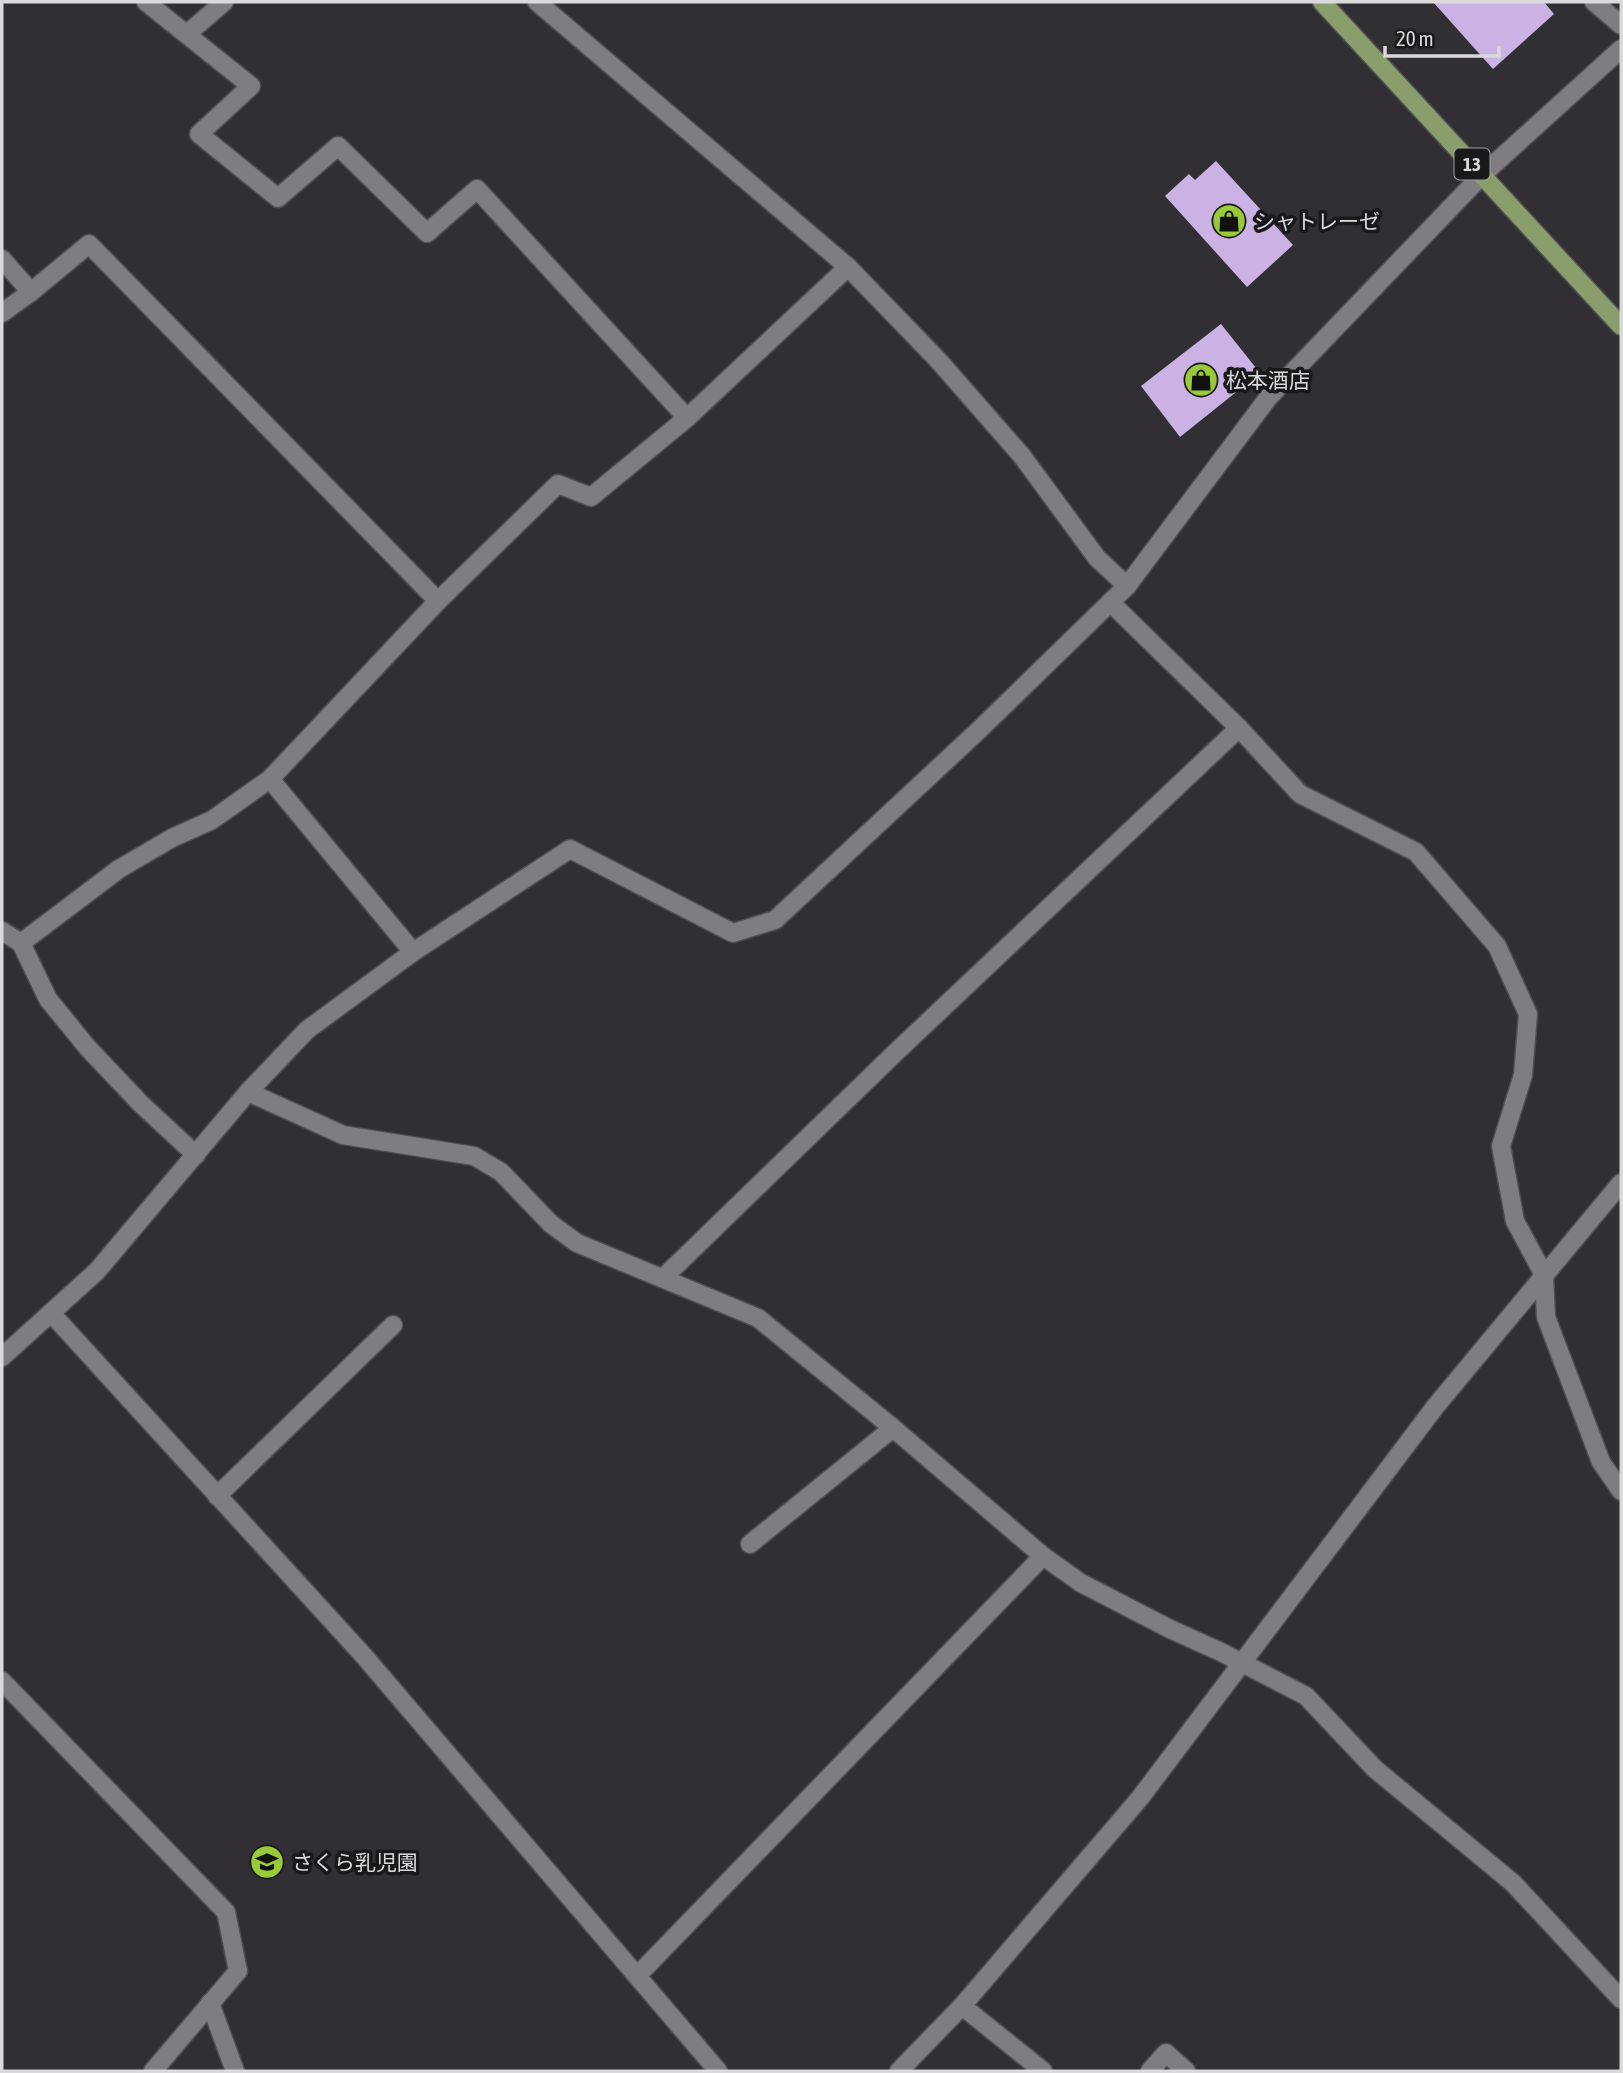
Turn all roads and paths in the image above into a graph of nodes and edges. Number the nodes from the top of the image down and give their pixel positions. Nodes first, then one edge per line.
1 (146, 2) edge
2 (224, 2) edge
3 (537, 2) edge
4 (1322, 2) edge
5 (1594, 2) edge
6 (1621, 25) edge
7 (187, 34) junction
8 (1621, 49) edge
9 (1482, 175) junction
10 (2, 259) edge
11 (848, 267) junction
12 (31, 292) junction
13 (2, 313) edge
14 (1621, 326) edge
15 (687, 418) junction
16 (1127, 586) junction
17 (438, 601) junction
18 (1110, 602) junction
19 (1239, 728) junction
20 (270, 779) junction
21 (2, 931) edge
22 (21, 943) junction
23 (413, 952) junction
24 (248, 1092) junction
25 (196, 1155) junction
26 (1621, 1183) edge
27 (1544, 1275) junction
28 (663, 1279) junction
29 (51, 1313) junction
30 (393, 1325) dead end
31 (2, 1357) edge
32 (893, 1428) junction
33 (1621, 1491) edge
34 (217, 1496) junction
35 (750, 1544) dead end
36 (1043, 1556) junction
37 (1240, 1663) junction
38 (2, 1681) edge
39 (637, 1976) junction
40 (1621, 1999) edge
41 (210, 2003) junction
42 (962, 2006) junction
43 (153, 2071) edge
44 (235, 2071) edge
45 (718, 2071) edge
46 (899, 2071) edge
47 (1043, 2071) edge
48 (1150, 2071) edge
49 (1186, 2071) edge

1 - 7 street
2 - 7 street
3 - 11 street
4 - 9 main road, 13
5 - 6 street
7 - 15 street
8 - 9 street
9 - 14 main road, 13
9 - 16 street
10 - 12 street
11 - 15 street
11 - 16 street
12 - 13 street
12 - 17 street
15 - 17 street
16 - 18 street
17 - 20 street
18 - 19 street
18 - 23 street
19 - 27 street
19 - 28 street
20 - 22 street
20 - 23 street
21 - 22 street
22 - 25 street
23 - 24 street
24 - 25 street
24 - 28 street
25 - 29 street
26 - 27 street
27 - 33 street
27 - 37 street
28 - 32 street
29 - 31 street
29 - 34 street
30 - 34 street
32 - 35 street
32 - 36 street
34 - 39 street
36 - 37 street
36 - 39 street
37 - 40 street
37 - 42 street
38 - 41 street
39 - 45 street
41 - 43 street
41 - 44 street
42 - 46 street
42 - 47 street
48 - 49 street

